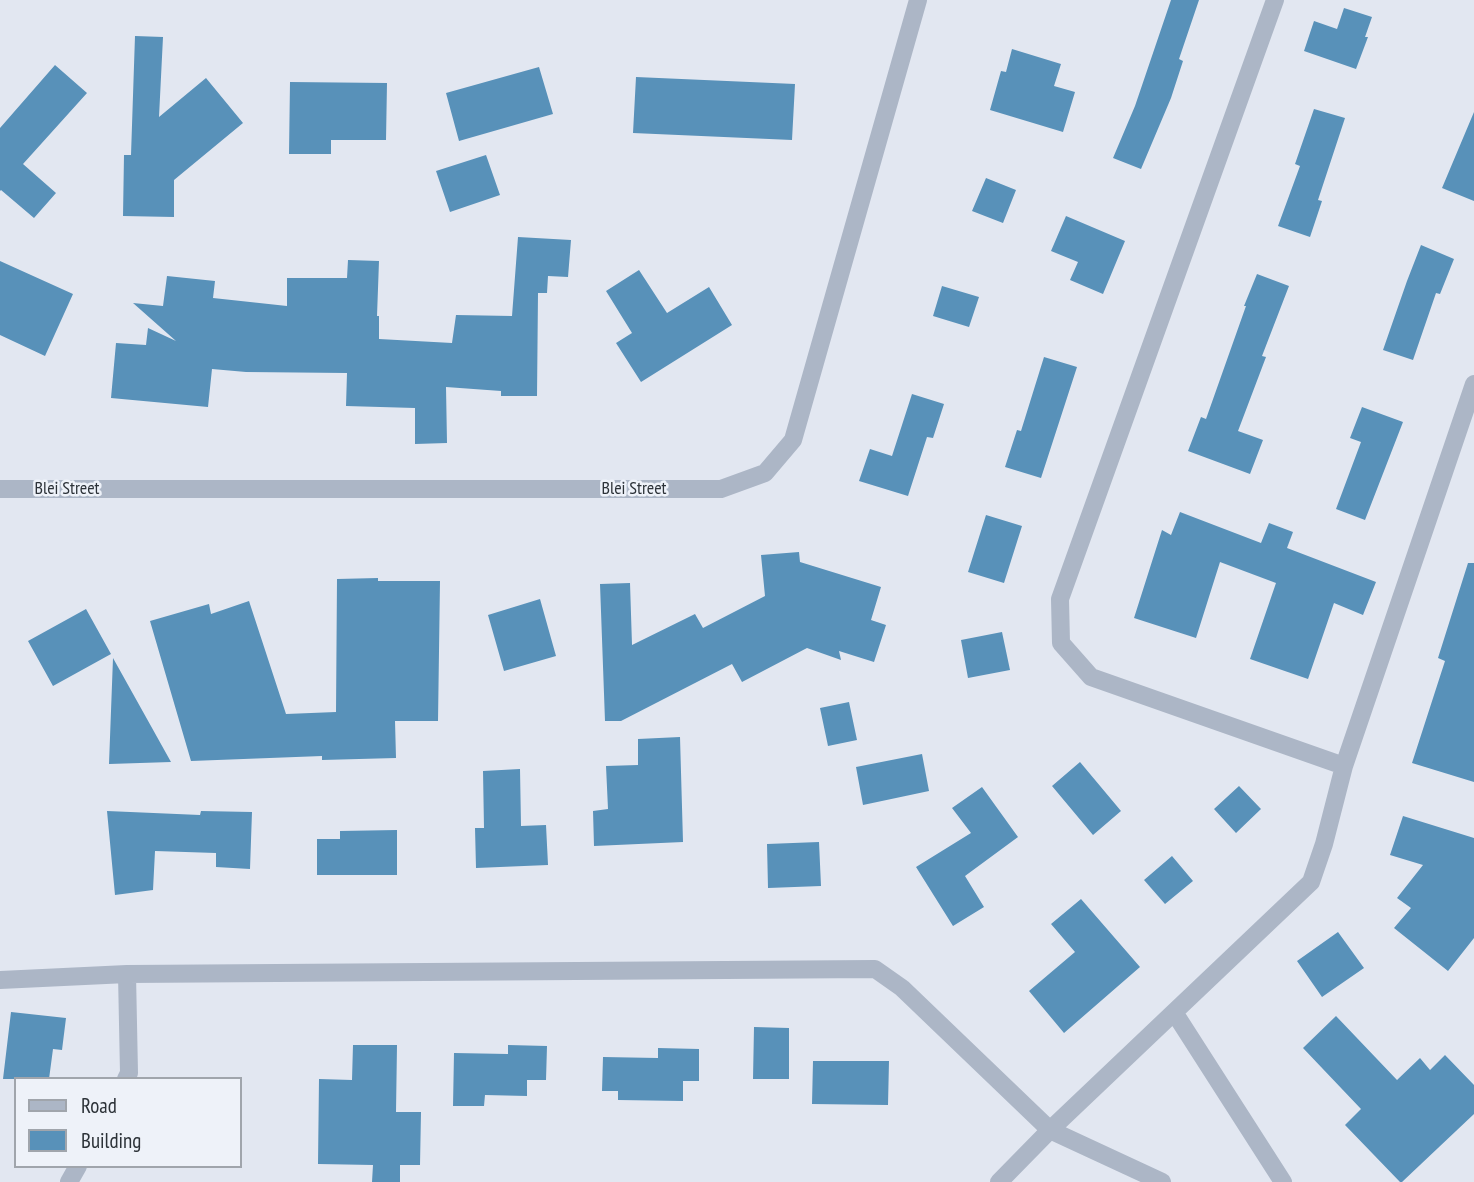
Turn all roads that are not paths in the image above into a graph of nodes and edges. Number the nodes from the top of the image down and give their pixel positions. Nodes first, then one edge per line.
1 (918, 0) edge
2 (1275, 0) edge
3 (1474, 384) edge
4 (0, 489) edge
5 (1344, 766) junction
6 (127, 974) junction
7 (0, 980) edge
8 (1174, 1012) junction
9 (127, 1077) edge
10 (1050, 1130) junction
11 (999, 1182) edge
12 (1162, 1182) edge
13 (1283, 1182) edge

1 - 4 street, Blei Street
2 - 5 street
3 - 5 street
5 - 8 street
6 - 7 street
6 - 9 street
6 - 10 street
8 - 10 street
8 - 13 street
10 - 11 street
10 - 12 street

